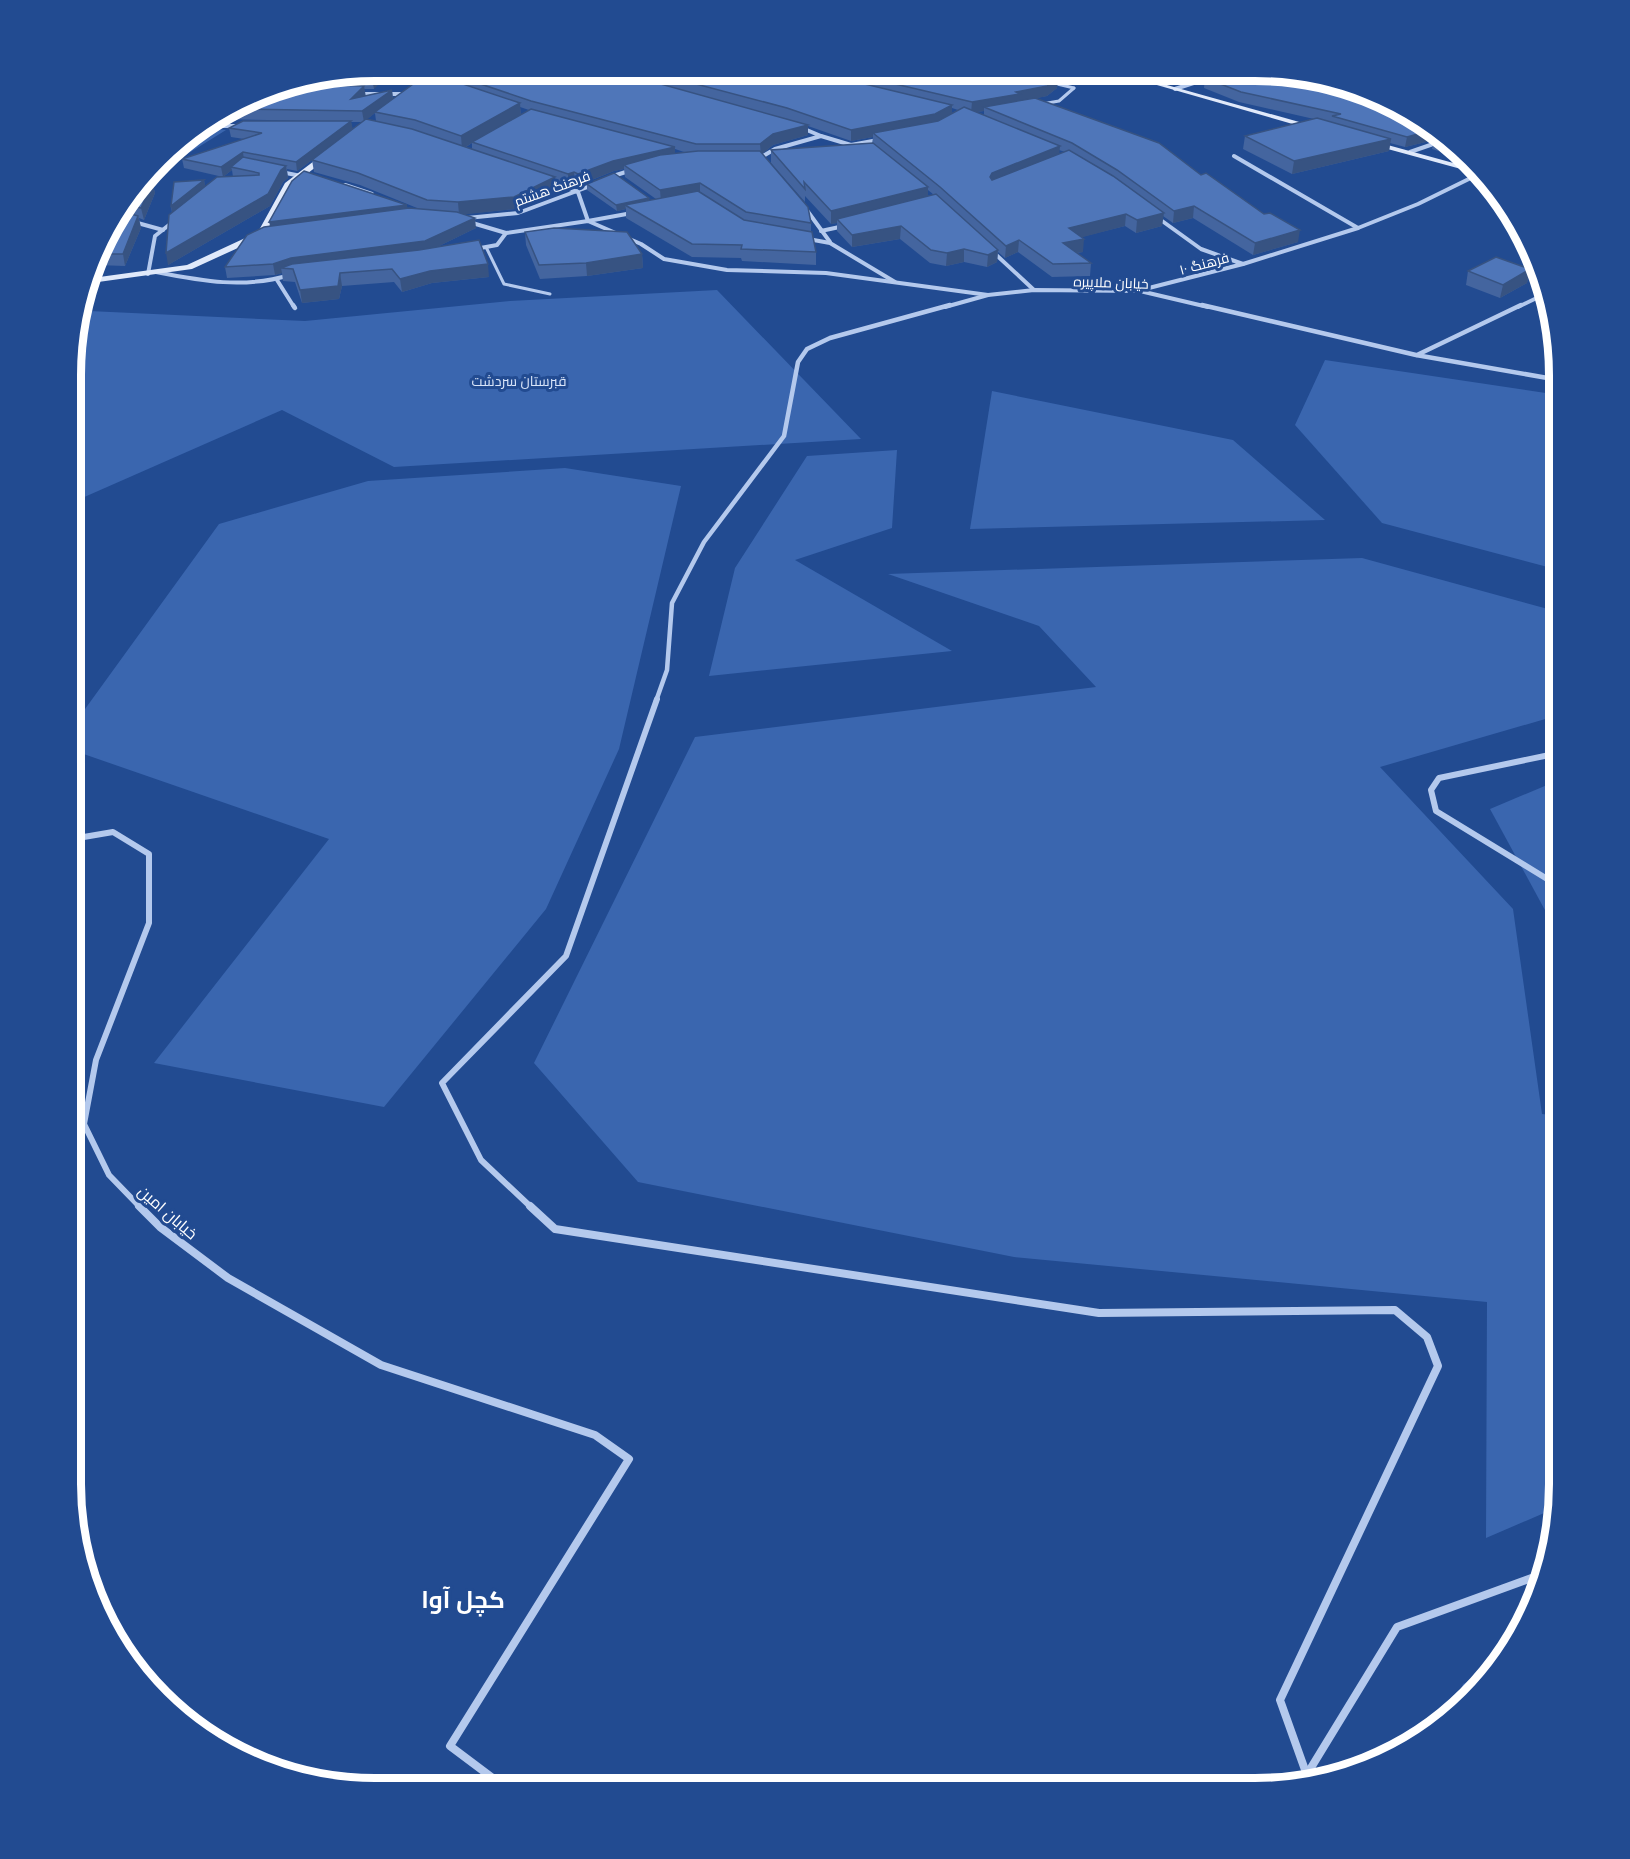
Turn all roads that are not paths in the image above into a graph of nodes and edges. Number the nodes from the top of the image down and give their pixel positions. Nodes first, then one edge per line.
1 (427, 81) edge
2 (430, 81) edge
3 (1146, 81) edge
4 (1203, 81) edge
5 (1052, 83) edge
6 (438, 84) edge
7 (1175, 89) junction
8 (351, 94) edge
9 (409, 94) junction
10 (400, 100) edge
11 (1038, 104) edge
12 (218, 126) edge
13 (247, 126) edge
14 (799, 127) edge
15 (1326, 130) edge
16 (821, 136) junction
17 (885, 139) edge
18 (1368, 141) edge
19 (863, 143) junction
20 (1436, 143) edge
21 (869, 147) edge
22 (1410, 152) junction
23 (329, 154) edge
24 (1234, 156) dead end
25 (774, 158) edge
26 (751, 159) edge
27 (762, 159) junction
28 (642, 168) edge
29 (1464, 168) edge
30 (278, 171) edge
31 (302, 174) junction
32 (615, 175) junction
33 (315, 176) edge
34 (1472, 177) edge
35 (606, 179) edge
36 (546, 181) edge
37 (624, 181) edge
38 (337, 183) edge
39 (597, 183) edge
40 (578, 192) junction
41 (379, 196) edge
42 (803, 205) edge
43 (639, 211) edge
44 (1149, 211) edge
45 (181, 215) edge
46 (125, 219) edge
47 (588, 222) junction
48 (856, 222) edge
49 (1358, 228) junction
50 (163, 230) junction
51 (821, 231) junction
52 (273, 232) edge
53 (506, 233) junction
54 (261, 234) junction
55 (798, 237) edge
56 (830, 243) junction
57 (486, 247) junction
58 (990, 250) edge
59 (469, 251) edge
60 (1243, 264) junction
61 (151, 273) junction
62 (293, 273) edge
63 (277, 280) junction
64 (97, 281) edge
65 (898, 284) junction
66 (1034, 290) junction
67 (1140, 291) junction
68 (550, 294) dead end
69 (988, 295) junction
70 (1538, 297) edge
71 (295, 308) dead end
72 (1416, 355) junction
73 (1549, 378) edge
74 (1549, 755) edge
75 (81, 837) edge
76 (1549, 880) edge
77 (1549, 972) edge
78 (1549, 994) edge
79 (1534, 1577) edge
80 (1310, 1772) edge
81 (1305, 1773) edge
82 (493, 1778) edge

1 - 9 street
2 - 6 street
3 - 7 street
4 - 7 street
5 - 11 lane
7 - 15 street
8 - 9 street
9 - 10 street
12 - 13 street
14 - 16 street
16 - 19 street
16 - 27 street
17 - 19 street
18 - 22 street
19 - 21 street
20 - 22 street
22 - 29 street
23 - 31 street
24 - 49 street
25 - 27 street
26 - 27 street
28 - 32 street, فرهنگ هشتم
30 - 31 street
31 - 33 street
31 - 54 street
32 - 35 street, فرهنگ هشتم
32 - 37 street
34 - 49 street
36 - 40 street
38 - 41 street
39 - 40 street, فرهنگ هشتم
40 - 47 street
40 - 53 street, فرهنگ هشتم
42 - 51 street
43 - 47 street
44 - 60 street, فرهنگ ۱۰
45 - 50 street
46 - 50 street
47 - 53 street
47 - 65 street, خیابان ملاپیره
48 - 51 street
49 - 60 street
50 - 61 street
51 - 56 street
52 - 54 street
53 - 57 street
54 - 61 street
55 - 56 street
56 - 65 street
57 - 59 street
57 - 68 lane
58 - 66 street
60 - 67 street, فرهنگ ۱۰
61 - 63 street
61 - 64 street
62 - 63 street
63 - 71 street
65 - 69 street, خیابان ملاپیره
66 - 67 street, خیابان ملاپیره
66 - 69 street, خیابان ملاپیره
67 - 72 street, خیابان ملاپیره
69 - 81 street
70 - 72 street
72 - 73 street, خیابان ملاپیره
74 - 76 street
75 - 82 street, خیابان امین
77 - 78 street
79 - 80 street

